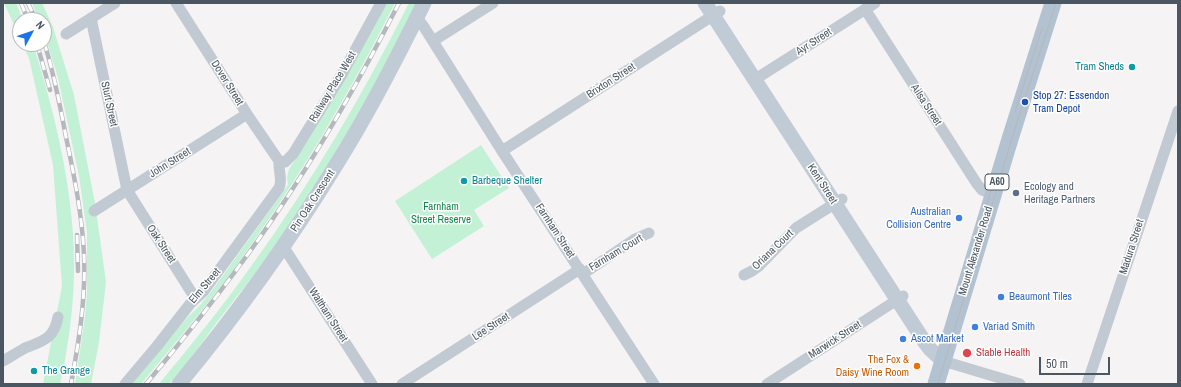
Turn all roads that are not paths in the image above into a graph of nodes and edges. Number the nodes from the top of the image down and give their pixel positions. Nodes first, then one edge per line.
1 (115, 3) edge
2 (176, 3) edge
3 (381, 3) edge
4 (424, 3) edge
5 (493, 3) edge
6 (705, 3) edge
7 (875, 3) edge
8 (1053, 3) edge
9 (716, 10) edge
10 (865, 10) junction
11 (91, 18) junction
12 (417, 18) junction
13 (66, 34) dead end
14 (433, 41) junction
15 (758, 78) junction
16 (1178, 111) edge
17 (247, 114) junction
18 (502, 151) junction
19 (282, 162) junction
20 (126, 190) junction
21 (993, 194) junction
22 (838, 201) junction
23 (94, 211) dead end
24 (649, 233) dead end
25 (283, 246) junction
26 (581, 272) junction
27 (744, 275) dead end
28 (195, 298) junction
29 (900, 298) junction
30 (58, 317) dead end
31 (948, 344) junction
32 (3, 361) edge
33 (943, 361) junction
34 (186, 381) edge
35 (125, 384) edge
36 (372, 384) edge
37 (402, 384) edge
38 (654, 384) edge
39 (767, 384) edge
40 (936, 384) edge
41 (1020, 384) edge
42 (1087, 384) edge

1 - 11 street
2 - 17 street, Dover Street
3 - 19 street, Railway Place West
4 - 12 street, Pin Oak Crescent
5 - 14 street
6 - 9 street, Kent Street
7 - 10 street, Ayr Street
8 - 21 main road, Mount Alexander Road / A60
9 - 15 street, Kent Street
9 - 18 street, Brixton Street
10 - 15 street, Ayr Street
10 - 21 street, Ailsa Street
11 - 13 street
11 - 20 street, Sturt Street
12 - 14 street, Farnham Street
12 - 25 street, Pin Oak Crescent
14 - 18 street, Farnham Street
15 - 22 street, Kent Street
16 - 42 street, Madura Street
17 - 19 street, Dover Street
17 - 20 street, John Street
18 - 26 street, Farnham Street
19 - 28 street, Elm Street
20 - 23 street, John Street
20 - 28 street, Oak Street
21 - 31 main road, Mount Alexander Road / A60
22 - 27 street, Oriana Court
22 - 29 street, Kent Street
24 - 26 street, Farnham Court
25 - 34 street, Pin Oak Crescent
25 - 36 street, Waltham Street
26 - 37 street, Lee Street
26 - 38 street, Farnham Street
28 - 35 street, Elm Street
29 - 31 street, Kent Street
29 - 33 street, Kent Street
29 - 39 street, Marwick Street
30 - 32 street
31 - 33 main road, Mount Alexander Road / A60
33 - 40 main road, Mount Alexander Road / A60
33 - 41 street

